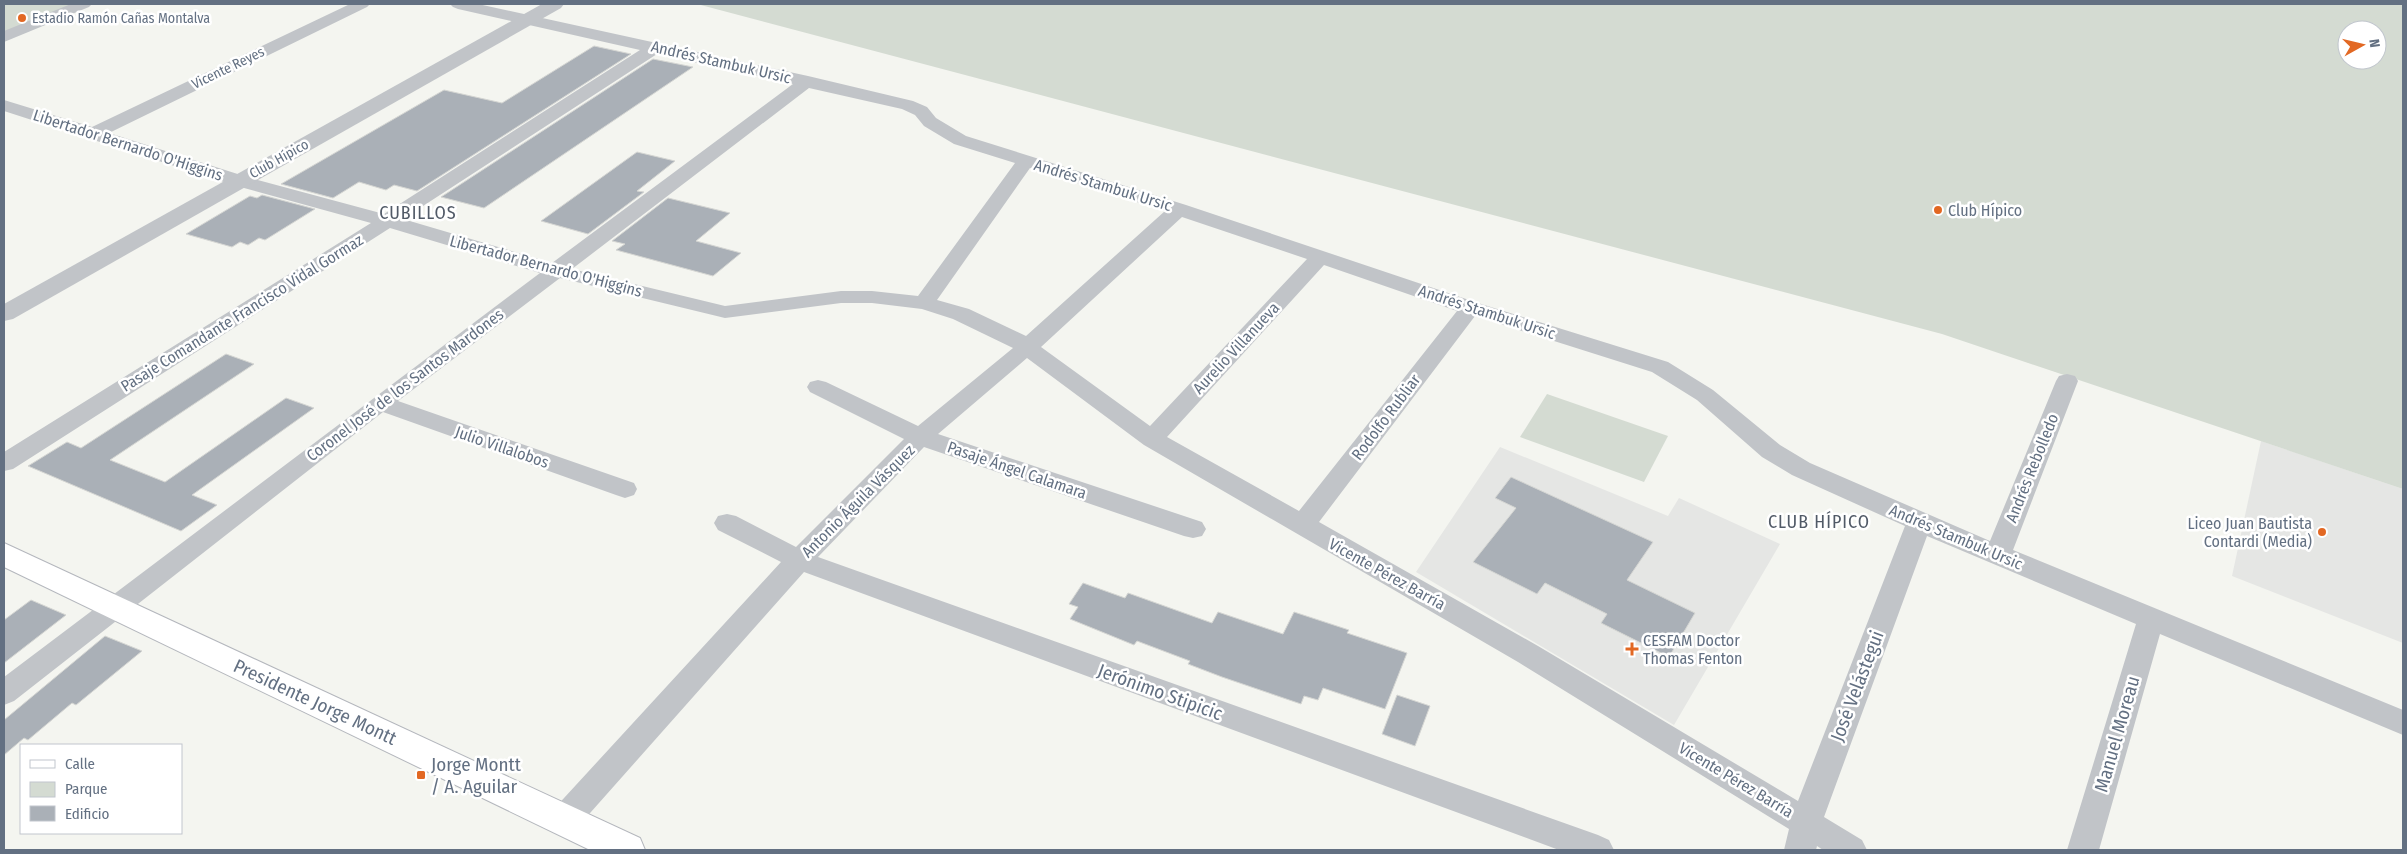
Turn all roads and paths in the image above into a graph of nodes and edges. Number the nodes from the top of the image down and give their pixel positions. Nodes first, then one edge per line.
1 (84, 4) edge
2 (362, 4) edge
3 (458, 4) edge
4 (555, 4) edge
5 (526, 20) junction
6 (4, 37) edge
7 (656, 47) junction
8 (808, 81) junction
9 (4, 105) edge
10 (94, 133) junction
11 (1026, 161) junction
12 (240, 181) junction
13 (1179, 209) junction
14 (387, 221) junction
15 (1320, 257) junction
16 (556, 271) junction
17 (924, 303) junction
18 (1470, 308) junction
19 (4, 314) edge
20 (1026, 348) junction
21 (2067, 381) dead end
22 (818, 387) dead end
23 (380, 403) junction
24 (920, 437) junction
25 (1152, 439) junction
26 (4, 463) edge
27 (625, 489) dead end
28 (1919, 522) junction
29 (727, 523) dead end
30 (1302, 526) junction
31 (1193, 529) dead end
32 (4, 554) edge
33 (1998, 554) junction
34 (799, 560) junction
35 (114, 607) junction
36 (2151, 618) junction
37 (4, 693) edge
38 (2403, 723) edge
39 (564, 820) junction
40 (1806, 822) junction
41 (627, 850) edge
42 (1598, 850) edge
43 (1800, 850) edge
44 (1851, 850) edge
45 (2084, 850) edge

1 - 6 street
2 - 10 street, Vicente Reyes
3 - 5 street, Andrés Stambuk Ursic
4 - 5 street, Club Hípico
5 - 7 street, Andrés Stambuk Ursic
5 - 12 street, Club Hípico
7 - 8 street, Andrés Stambuk Ursic
7 - 14 street, Pasaje Comandante Francisco Vidal Gormaz
8 - 11 street, Andrés Stambuk Ursic
8 - 16 street, Coronel José de los Santos Mardones
9 - 10 street, Libertador Bernardo O'Higgins
10 - 12 street, Libertador Bernardo O'Higgins
11 - 13 street, Andrés Stambuk Ursic
11 - 17 street
12 - 14 street, Libertador Bernardo O'Higgins
12 - 19 street, Club Hípico
13 - 15 street, Andrés Stambuk Ursic
13 - 20 street, Antonio Águila Vásquez
14 - 16 street, Libertador Bernardo O'Higgins
14 - 26 street, Pasaje Comandante Francisco Vidal Gormaz
15 - 18 street, Andrés Stambuk Ursic
15 - 25 street, Aurelio Villanueva
16 - 17 street, Libertador Bernardo O'Higgins
16 - 23 street, Coronel José de los Santos Mardones
17 - 20 street, Vicente Pérez Barría
18 - 28 street, Andrés Stambuk Ursic
18 - 30 street, Rodolfo Rubliar
20 - 24 street, Antonio Águila Vásquez
20 - 25 street, Vicente Pérez Barría
21 - 33 street, Andrés Rebolledo
22 - 24 street, Pasaje Ángel Calamara
23 - 27 street, Julio Villalobos
23 - 35 street, Coronel José de los Santos Mardones
24 - 31 street, Pasaje Ángel Calamara
24 - 34 street, Antonio Águila Vásquez
25 - 30 street, Vicente Pérez Barría
28 - 33 street, Andrés Stambuk Ursic
28 - 40 street, José Velástegui
29 - 34 street, Jerónimo Stipicic
30 - 40 street, Vicente Pérez Barría
32 - 35 main road, Presidente Jorge Montt
33 - 36 street, Andrés Stambuk Ursic
34 - 39 street, Antonio Águila Vásquez
34 - 42 street, Jerónimo Stipicic
35 - 37 street, Coronel José de los Santos Mardones
35 - 39 main road, Presidente Jorge Montt
36 - 38 street, Andrés Stambuk Ursic
36 - 45 street, Manuel Moreau
39 - 41 main road, Presidente Jorge Montt
40 - 43 street, José Velástegui
40 - 44 street, Vicente Pérez Barría

